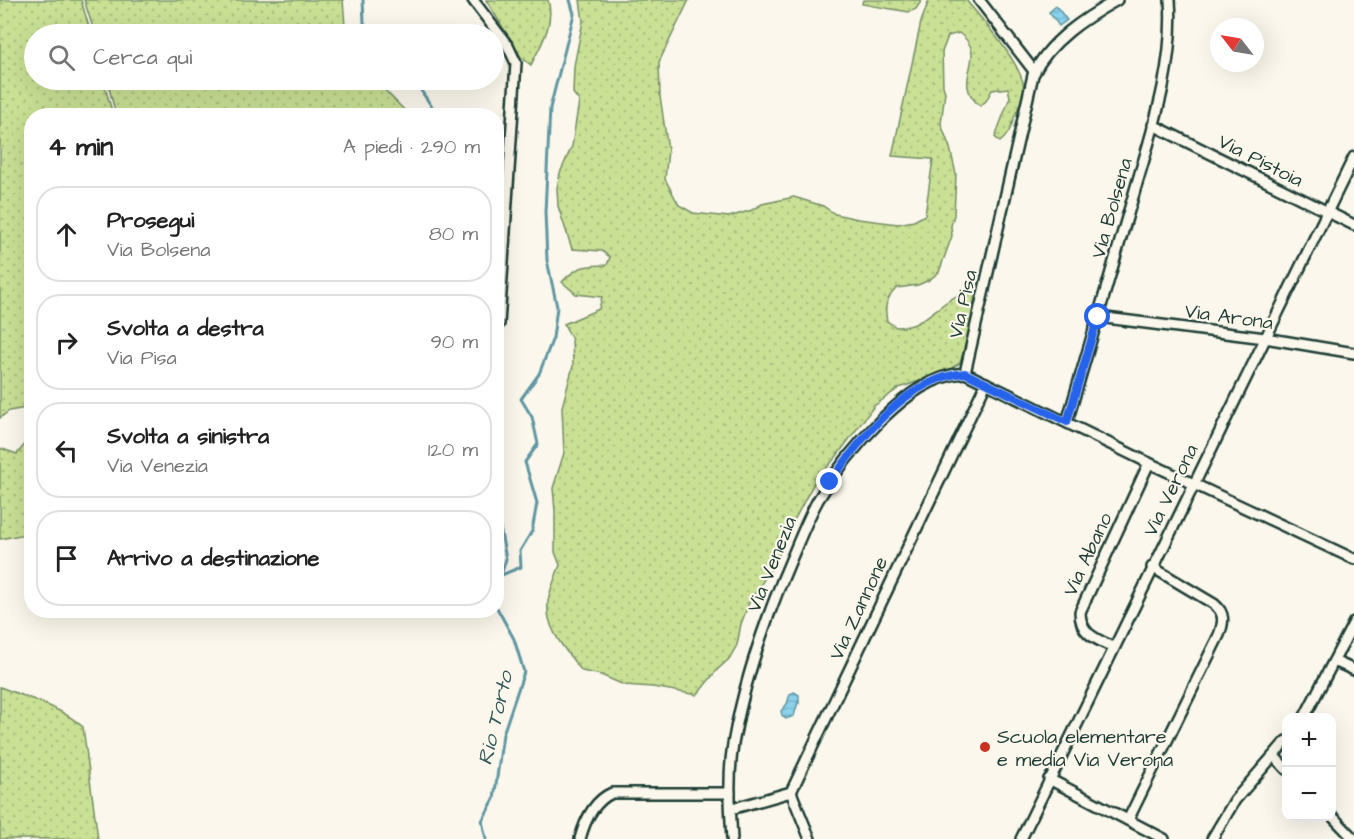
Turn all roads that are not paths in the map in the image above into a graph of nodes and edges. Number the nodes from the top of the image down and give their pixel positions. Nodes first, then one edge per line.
1 (473, 0) edge
2 (979, 0) edge
3 (1117, 0) edge
4 (1170, 0) edge
5 (491, 24) edge
6 (504, 41) edge
7 (1034, 71) junction
8 (1153, 125) junction
9 (1354, 158) edge
10 (1327, 213) junction
11 (1354, 225) edge
12 (504, 247) edge
13 (1098, 317) junction
14 (1265, 338) junction
15 (1354, 353) edge
16 (965, 373) junction
17 (986, 383) junction
18 (1067, 422) junction
19 (1149, 463) junction
20 (1193, 483) junction
21 (1354, 559) edge
22 (1152, 567) junction
23 (1354, 622) edge
24 (1113, 648) junction
25 (1334, 661) junction
26 (1354, 670) edge
27 (1306, 713) edge
28 (1282, 747) edge
29 (1274, 756) junction
30 (1285, 767) edge
31 (1049, 779) junction
32 (791, 792) junction
33 (730, 793) junction
34 (730, 809) junction
35 (1128, 820) junction
36 (1336, 820) edge
37 (580, 839) edge
38 (732, 839) edge
39 (810, 839) edge
40 (1021, 839) edge
41 (1164, 839) edge
42 (1212, 839) edge
43 (1354, 839) edge

1 - 5 street
2 - 7 street
3 - 7 street, Via Pisa
4 - 8 street, Via Bolsena
6 - 12 street
7 - 16 street, Via Pisa
8 - 10 street, Via Pistoia
8 - 13 street, Via Bolsena
9 - 10 street, Via Verona
10 - 11 street, Via Pistoia
10 - 14 street, Via Verona
13 - 14 street, Via Arona
13 - 18 street, Via Bolsena
14 - 15 street, Via Arona
14 - 20 street, Via Verona
16 - 17 street
16 - 33 street, Via Venezia
17 - 18 street
17 - 32 street, Via Zannone
18 - 19 street
19 - 20 street
19 - 24 street, Via Abano
20 - 21 street
20 - 22 street, Via Verona
22 - 24 street, Via Verona
22 - 35 street
23 - 25 street
24 - 31 street, Via Verona
25 - 26 street
25 - 27 street
28 - 29 street
29 - 30 street
29 - 42 street
31 - 35 street
31 - 40 street, Via Verona
32 - 34 street
32 - 39 street
33 - 34 street, Via Venezia
33 - 37 street
34 - 38 street, Via Venezia
35 - 41 street
36 - 43 street

